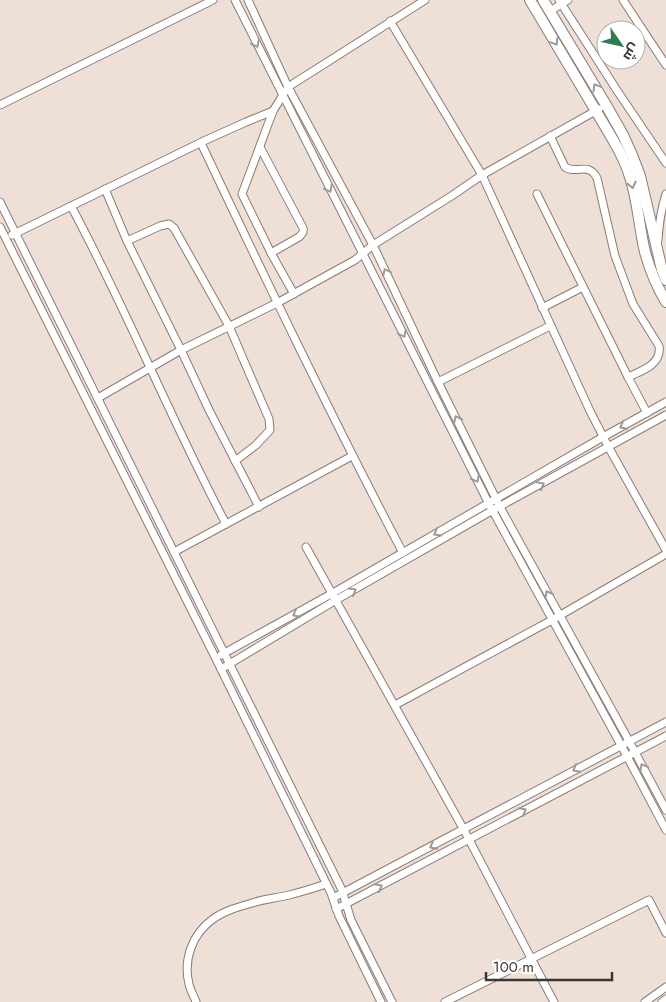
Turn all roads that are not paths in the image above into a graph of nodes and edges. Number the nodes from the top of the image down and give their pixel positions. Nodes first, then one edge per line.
1 (213, 0) edge
2 (234, 0) edge
3 (248, 0) edge
4 (425, 0) edge
5 (530, 0) edge
6 (543, 0) edge
7 (623, 0) edge
8 (563, 1) edge
9 (550, 11) junction
10 (390, 21) junction
11 (666, 65) edge
12 (288, 86) junction
13 (282, 95) junction
14 (0, 105) edge
15 (606, 105) junction
16 (596, 110) junction
17 (274, 111) junction
18 (550, 136) junction
19 (201, 142) junction
20 (260, 147) junction
21 (666, 163) edge
22 (482, 176) junction
23 (105, 189) junction
24 (537, 194) dead end
25 (666, 194) edge
26 (0, 202) edge
27 (71, 206) junction
28 (0, 227) edge
29 (15, 233) junction
30 (6, 238) junction
31 (127, 241) junction
32 (372, 245) junction
33 (271, 252) junction
34 (363, 254) junction
35 (659, 258) junction
36 (666, 280) edge
37 (583, 287) junction
38 (294, 294) junction
39 (666, 302) edge
40 (277, 303) junction
41 (542, 308) junction
42 (229, 326) junction
43 (550, 326) junction
44 (181, 350) junction
45 (151, 368) junction
46 (628, 377) junction
47 (438, 382) junction
48 (98, 398) junction
49 (666, 402) edge
50 (647, 413) junction
51 (666, 415) edge
52 (603, 437) junction
53 (608, 448) junction
54 (352, 456) junction
55 (235, 461) junction
56 (496, 499) junction
57 (489, 504) junction
58 (259, 507) junction
59 (497, 509) junction
60 (226, 524) junction
61 (306, 547) dead end
62 (172, 549) junction
63 (161, 550) junction
64 (666, 550) edge
65 (403, 553) junction
66 (666, 554) edge
67 (332, 593) junction
68 (336, 600) junction
69 (560, 615) junction
70 (552, 620) junction
71 (224, 653) junction
72 (215, 657) junction
73 (230, 664) junction
74 (221, 669) junction
75 (395, 705) junction
76 (666, 722) edge
77 (666, 736) edge
78 (630, 741) junction
79 (621, 746) junction
80 (635, 752) junction
81 (627, 756) junction
82 (666, 810) edge
83 (464, 830) junction
84 (666, 830) edge
85 (469, 839) junction
86 (326, 884) junction
87 (343, 893) junction
88 (333, 898) junction
89 (346, 904) junction
90 (336, 909) junction
91 (666, 933) edge
92 (532, 958) junction
93 (666, 987) edge
94 (666, 999) edge
95 (196, 1002) edge
96 (380, 1002) edge
97 (392, 1002) edge
98 (445, 1002) edge
99 (554, 1002) edge
100 (644, 1002) edge
101 (662, 1002) edge

1 - 14 street
2 -> 13 street
3 - 12 street
4 - 10 street
5 -> 16 street
6 - 9 street
7 - 11 street
8 - 9 street
8 - 21 street
15 -> 9 street
10 - 12 street
10 - 22 street
12 - 13 street
12 - 32 street
13 - 17 street
13 -> 34 street
15 - 16 street
15 - 35 street
16 - 18 street
16 -> 39 street
17 - 19 street
17 - 20 street
18 - 22 street
18 - 46 street
19 - 23 street
19 - 40 street
20 - 33 street
20 - 33 street
22 - 32 street
22 - 41 street
23 - 27 street
23 - 31 street
24 - 37 street
25 - 35 street
26 - 29 street
27 - 29 street
27 - 45 street
28 - 30 street
29 - 30 street
29 - 48 street
30 - 63 street
31 - 42 street
31 - 44 street
32 - 34 street
47 -> 32 street
33 - 38 street
34 - 38 street
34 -> 57 street
35 - 36 street
37 - 41 street
37 - 46 street
38 - 40 street
40 - 42 street
40 - 54 street
41 - 43 street
42 - 44 street
42 - 55 street
43 - 47 street
43 - 52 street
44 - 45 street
44 - 55 street
45 - 48 street
45 - 60 street
46 - 50 street
56 -> 47 street
48 - 62 street
49 - 50 street
50 -> 52 street
51 - 53 street
52 - 53 street
52 - 56 street
59 -> 53 street
53 - 64 street
54 - 58 street
54 - 65 street
55 - 58 street
56 - 57 street
56 - 59 street
57 - 59 street
57 -> 65 street
58 - 60 street
68 -> 59 street
69 -> 59 street
59 - 70 street
60 - 62 street
61 - 67 street
62 - 63 street
62 - 71 street
63 - 72 street
65 - 67 street
66 - 69 street
67 - 68 street
67 -> 71 street
68 - 73 street
68 - 75 street
69 - 70 street
69 - 78 street
70 - 75 street
70 - 79 street
71 - 72 street
71 - 73 street
72 - 74 street
73 - 74 street
73 - 87 street
74 - 86 street
75 - 83 street
76 - 78 street
77 - 80 street
78 - 79 street
78 - 80 street
79 - 81 street
79 -> 83 street
80 - 81 street
82 -> 80 street
81 - 84 street
85 -> 81 street
83 - 85 street
83 -> 87 street
89 -> 85 street
85 - 92 street
86 - 88 street
86 - 95 street
87 - 88 street
87 - 89 street
88 - 90 street
89 - 90 street
89 - 97 street
90 - 96 street
91 - 92 street
92 - 98 street
92 - 99 street
93 - 100 street
94 - 101 street

